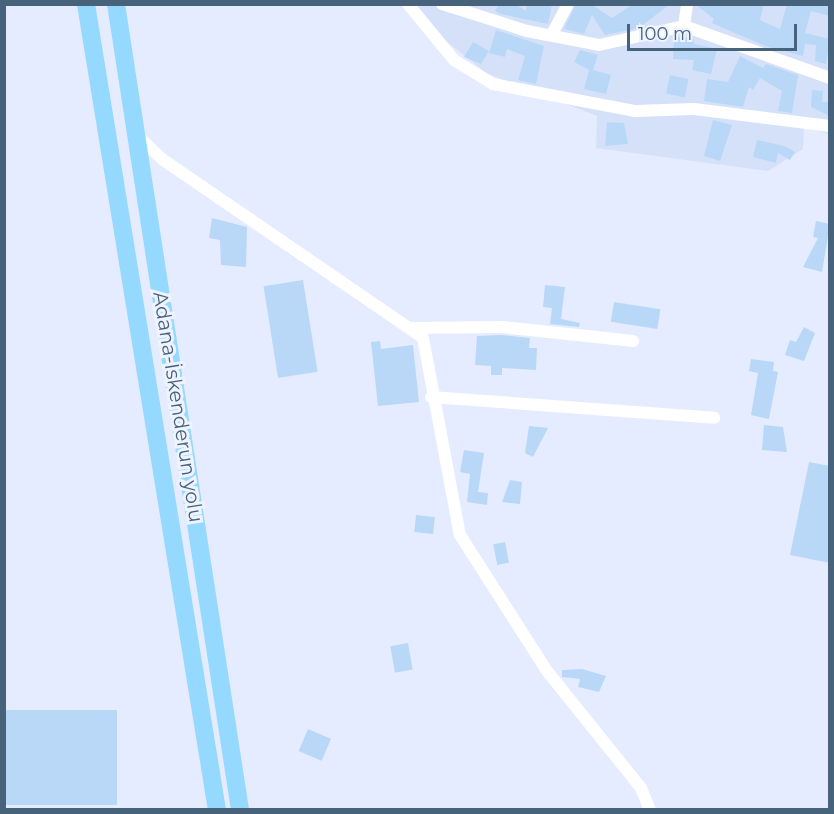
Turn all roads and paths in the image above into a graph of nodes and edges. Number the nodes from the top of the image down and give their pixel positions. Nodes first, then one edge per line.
1 (86, 4) edge
2 (116, 4) edge
3 (408, 4) edge
4 (442, 4) edge
5 (568, 4) edge
6 (687, 4) edge
7 (468, 8) edge
8 (684, 26) junction
9 (552, 34) junction
10 (830, 78) edge
11 (830, 126) edge
12 (136, 134) junction
13 (411, 328) junction
14 (633, 341) dead end
15 (431, 397) junction
16 (714, 418) dead end
17 (217, 810) edge
18 (240, 810) edge
19 (650, 810) edge

1 - 17 highway
2 - 12 highway, Adana-İskenderun yolu
3 - 11 street
4 - 7 street
5 - 9 street
6 - 8 street
7 - 9 street
8 - 9 street
8 - 10 street
12 - 13 street
12 - 18 highway, Adana-İskenderun yolu
13 - 14 street
13 - 15 street
15 - 16 street
15 - 19 street

